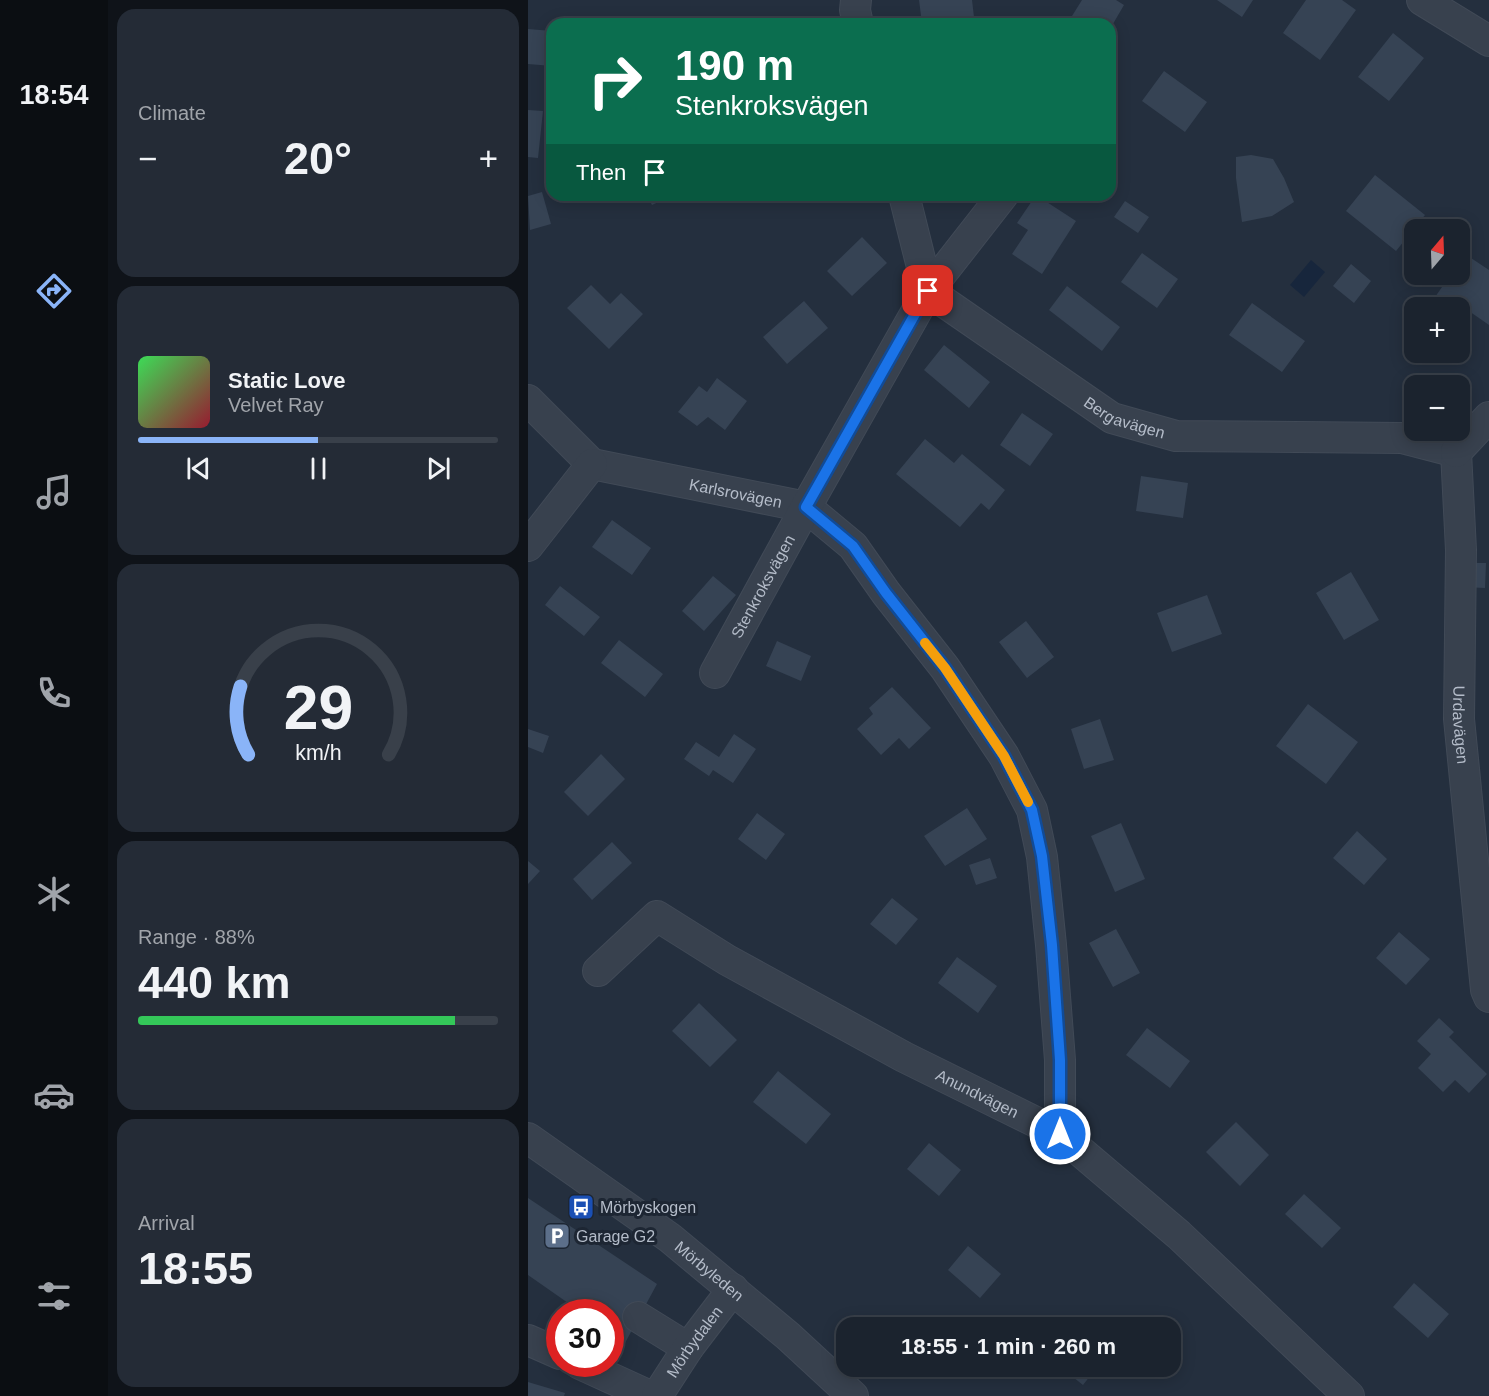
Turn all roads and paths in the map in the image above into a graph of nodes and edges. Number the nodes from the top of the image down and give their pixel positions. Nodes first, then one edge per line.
1 (856, 0) edge
2 (1422, 0) edge
3 (857, 18) edge
4 (1489, 41) edge
5 (906, 201) edge
6 (998, 201) edge
7 (928, 291) junction
8 (528, 400) edge
9 (1489, 417) edge
10 (1456, 452) junction
11 (592, 464) junction
12 (806, 507) junction
13 (528, 546) edge
14 (715, 673) dead end
15 (1480, 839) edge
16 (598, 971) dead end
17 (1489, 997) edge
18 (1060, 1134) junction
19 (528, 1138) edge
20 (733, 1289) junction
21 (638, 1317) dead end
22 (528, 1340) edge
23 (546, 1348) edge
24 (688, 1348) junction
25 (608, 1377) edge
26 (650, 1396) edge
27 (657, 1396) edge
28 (853, 1396) edge
29 (1349, 1396) edge

1 - 3 street
2 - 4 street
5 - 7 street
6 - 7 street, Stenkroksvägen
7 - 10 street, Bergavägen
7 - 12 street, Stenkroksvägen
8 - 11 street
9 - 10 street
10 - 15 street, Urdavägen
11 - 12 street, Karlsrovägen
11 - 13 street
12 - 14 street, Stenkroksvägen
12 - 18 street, Karlsrovägen
15 - 17 street, Urdavägen
16 - 18 street, Anundvägen
18 - 29 street, Anundvägen
19 - 20 street, Mörbyleden
20 - 24 street, Mörbydalen
20 - 28 street, Mörbyleden
21 - 24 street
22 - 23 street
24 - 27 street, Mörbydalen
25 - 26 street

